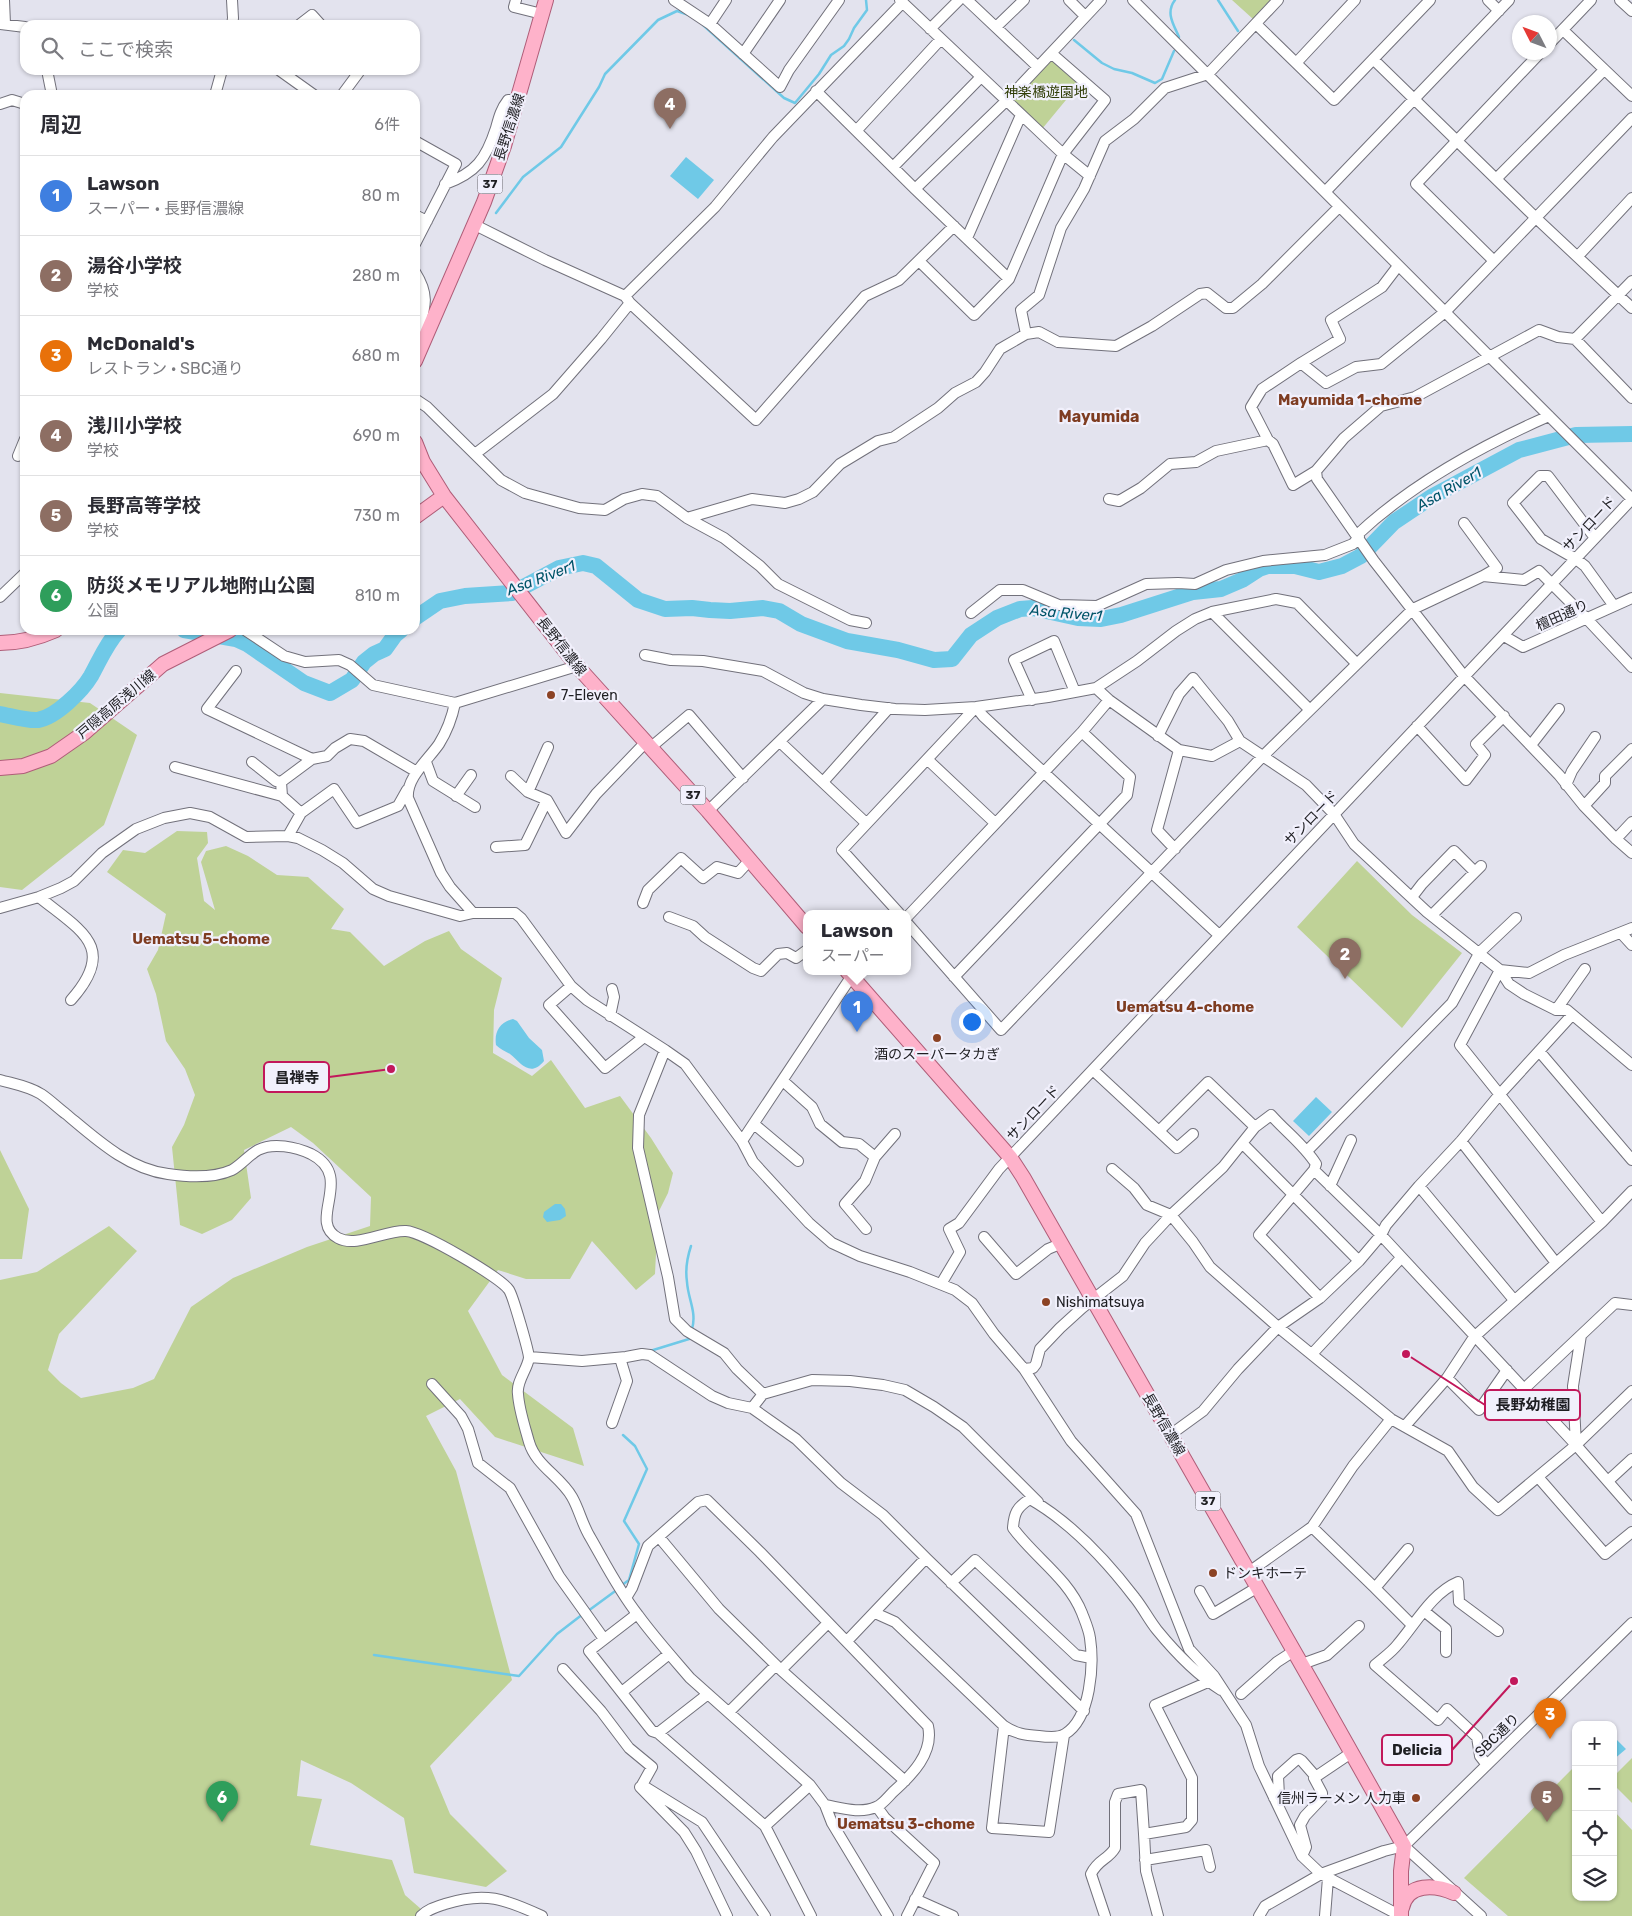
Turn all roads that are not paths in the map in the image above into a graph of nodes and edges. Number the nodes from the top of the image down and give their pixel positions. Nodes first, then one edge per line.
1 (4, 0) edge
2 (232, 0) edge
3 (516, 0) edge
4 (546, 0) edge
5 (674, 0) edge
6 (726, 0) edge
7 (780, 0) edge
8 (839, 0) edge
9 (959, 0) edge
10 (967, 0) edge
11 (1024, 0) edge
12 (1069, 0) edge
13 (1100, 0) edge
14 (1133, 0) edge
15 (1278, 0) edge
16 (1355, 0) edge
17 (1430, 0) edge
18 (1488, 0) edge
19 (1510, 0) edge
20 (1591, 0) edge
21 (1620, 0) edge
22 (901, 1) edge
23 (1499, 11) junction
24 (1632, 11) edge
25 (542, 14) junction
26 (1086, 16) junction
27 (233, 20) edge
28 (306, 20) edge
29 (317, 20) edge
30 (3, 24) edge
31 (710, 24) junction
32 (1256, 24) junction
33 (20, 26) edge
34 (996, 26) junction
35 (930, 28) junction
36 (1563, 30) junction
37 (1557, 36) edge
38 (941, 39) junction
39 (1051, 53) junction
40 (743, 54) junction
41 (1374, 60) junction
42 (1533, 60) edge
43 (1297, 62) junction
44 (1038, 67) junction
45 (1604, 70) junction
46 (1208, 74) junction
47 (48, 75) edge
48 (221, 75) edge
49 (286, 75) edge
50 (357, 75) edge
51 (981, 76) junction
52 (51, 90) edge
53 (216, 90) edge
54 (307, 90) edge
55 (346, 90) edge
56 (816, 91) junction
57 (1632, 96) edge
58 (518, 100) junction
59 (1414, 100) junction
60 (1006, 101) junction
61 (20, 102) edge
62 (0, 104) edge
63 (1021, 115) junction
64 (1632, 118) edge
65 (857, 130) junction
66 (1457, 140) junction
67 (420, 144) edge
68 (1063, 154) junction
69 (893, 167) junction
70 (1090, 176) junction
71 (1497, 178) junction
72 (446, 184) junction
73 (916, 189) junction
74 (1325, 192) junction
75 (1632, 198) edge
76 (1339, 207) junction
77 (420, 218) edge
78 (1536, 218) junction
79 (427, 221) junction
80 (475, 226) junction
81 (954, 226) junction
82 (420, 234) edge
83 (967, 238) junction
84 (1578, 256) junction
85 (1494, 260) junction
86 (919, 261) junction
87 (1398, 266) junction
88 (1009, 279) junction
89 (420, 280) edge
90 (1632, 281) edge
91 (1618, 295) junction
92 (627, 299) junction
93 (1632, 308) edge
94 (1445, 312) junction
95 (420, 325) edge
96 (420, 331) edge
97 (1026, 334) junction
98 (424, 338) junction
99 (1575, 339) junction
100 (420, 348) edge
101 (1489, 356) junction
102 (1301, 363) junction
103 (1632, 398) edge
104 (420, 403) edge
105 (1552, 418) junction
106 (1268, 440) junction
107 (20, 451) edge
108 (420, 454) edge
109 (475, 454) junction
110 (18, 456) dead end
111 (1316, 472) junction
112 (444, 496) junction
113 (1109, 499) dead end
114 (1632, 499) edge
115 (420, 513) edge
116 (687, 518) junction
117 (1464, 523) dead end
118 (1359, 537) junction
119 (1596, 538) junction
120 (1576, 559) junction
121 (1484, 576) junction
122 (20, 578) edge
123 (1552, 584) junction
124 (0, 597) edge
125 (1632, 598) edge
126 (1614, 606) junction
127 (1413, 609) junction
128 (971, 612) dead end
129 (1212, 612) junction
130 (1587, 619) junction
131 (866, 623) dead end
132 (44, 635) edge
133 (220, 635) edge
134 (252, 635) edge
135 (1504, 636) junction
136 (0, 643) edge
137 (645, 655) dead end
138 (1357, 664) junction
139 (577, 666) junction
140 (1631, 666) edge
141 (236, 671) dead end
142 (1464, 676) junction
143 (1096, 688) junction
144 (1075, 692) junction
145 (824, 699) junction
146 (1032, 700) junction
147 (1109, 700) junction
148 (455, 703) junction
149 (976, 707) junction
150 (889, 708) junction
151 (1559, 709) dead end
152 (1310, 710) junction
153 (1504, 716) junction
154 (1417, 726) junction
155 (1082, 732) junction
156 (1158, 736) junction
157 (1595, 737) dead end
158 (1240, 741) junction
159 (780, 742) junction
160 (647, 745) junction
161 (1532, 745) junction
162 (548, 747) dead end
163 (1632, 749) edge
164 (1179, 750) junction
165 (1263, 756) junction
166 (312, 760) junction
167 (928, 760) junction
168 (252, 762) dead end
169 (426, 762) junction
170 (175, 767) dead end
171 (0, 768) edge
172 (417, 772) junction
173 (1044, 772) junction
174 (471, 775) dead end
175 (511, 776) dead end
176 (743, 778) junction
177 (280, 782) junction
178 (823, 782) junction
179 (1566, 785) junction
180 (407, 790) junction
181 (528, 792) junction
182 (282, 796) junction
183 (456, 796) junction
184 (547, 800) junction
185 (1584, 806) junction
186 (475, 808) dead end
187 (708, 812) junction
188 (301, 813) junction
189 (1334, 814) junction
190 (1632, 822) edge
191 (866, 823) junction
192 (996, 823) junction
193 (1100, 824) junction
194 (288, 836) junction
195 (1616, 839) junction
196 (496, 847) dead end
197 (1175, 849) junction
198 (1632, 853) edge
199 (750, 860) junction
200 (1153, 872) junction
201 (39, 897) junction
202 (1412, 897) junction
203 (643, 903) dead end
204 (0, 908) edge
205 (896, 910) edge
206 (911, 913) edge
207 (473, 914) junction
208 (1432, 915) junction
209 (668, 917) dead end
210 (1516, 918) dead end
211 (803, 922) edge
212 (911, 928) edge
213 (1632, 928) edge
214 (1621, 933) junction
215 (1219, 935) junction
216 (1632, 945) edge
217 (1480, 952) junction
218 (803, 953) edge
219 (1586, 969) dead end
220 (1500, 970) junction
221 (849, 975) edge
222 (854, 975) edge
223 (954, 977) junction
224 (571, 986) junction
225 (612, 988) dead end
226 (71, 1000) dead end
227 (1556, 1010) junction
228 (1572, 1015) junction
229 (610, 1016) junction
230 (644, 1037) junction
231 (665, 1050) junction
232 (1540, 1051) junction
233 (1632, 1065) edge
234 (1092, 1070) junction
235 (0, 1080) edge
236 (783, 1081) junction
237 (1500, 1094) junction
238 (754, 1124) junction
239 (1255, 1127) junction
240 (1159, 1131) junction
241 (895, 1134) dead end
242 (1193, 1134) dead end
243 (1351, 1140) dead end
244 (742, 1141) junction
245 (1461, 1141) junction
246 (1243, 1144) junction
247 (1308, 1151) junction
248 (875, 1157) junction
249 (1010, 1157) junction
250 (1632, 1160) edge
251 (798, 1161) dead end
252 (1112, 1169) dead end
253 (1314, 1170) junction
254 (1330, 1186) junction
255 (1419, 1186) junction
256 (1632, 1191) edge
257 (1294, 1195) junction
258 (1171, 1215) junction
259 (1602, 1222) junction
260 (866, 1228) dead end
261 (1381, 1235) junction
262 (984, 1237) dead end
263 (1060, 1244) junction
264 (1401, 1258) junction
265 (1359, 1261) junction
266 (1556, 1263) junction
267 (941, 1284) junction
268 (1320, 1298) junction
269 (1092, 1299) junction
270 (1514, 1300) junction
271 (1632, 1305) edge
272 (1280, 1325) junction
273 (1581, 1335) junction
274 (1474, 1337) junction
275 (1314, 1351) junction
276 (529, 1357) junction
277 (620, 1358) junction
278 (1024, 1370) junction
279 (1507, 1370) junction
280 (1447, 1378) junction
281 (432, 1384) dead end
282 (1524, 1389) junction
283 (1632, 1391) edge
284 (763, 1394) junction
285 (752, 1408) junction
286 (1392, 1419) junction
287 (612, 1424) dead end
288 (1406, 1426) junction
289 (1170, 1435) junction
290 (1576, 1445) junction
291 (1632, 1459) edge
292 (1538, 1477) junction
293 (1608, 1482) junction
294 (1042, 1506) junction
295 (1632, 1509) edge
296 (1312, 1527) junction
297 (1632, 1532) edge
298 (659, 1537) junction
299 (1408, 1549) dead end
300 (926, 1558) junction
301 (1250, 1572) junction
302 (951, 1584) junction
303 (1258, 1587) junction
304 (1375, 1588) junction
305 (1200, 1591) dead end
306 (626, 1598) junction
307 (1424, 1611) junction
308 (875, 1613) junction
309 (637, 1614) junction
310 (828, 1623) junction
311 (1632, 1623) edge
312 (1412, 1625) junction
313 (1359, 1626) dead end
314 (1498, 1631) dead end
315 (604, 1639) junction
316 (847, 1641) junction
317 (1294, 1651) junction
318 (1446, 1652) dead end
319 (669, 1654) junction
320 (1090, 1658) junction
321 (1302, 1664) junction
322 (778, 1667) junction
323 (563, 1670) dead end
324 (1208, 1682) junction
325 (1222, 1690) junction
326 (622, 1692) junction
327 (708, 1694) junction
328 (1241, 1694) dead end
329 (1084, 1711) junction
330 (728, 1712) junction
331 (1004, 1726) junction
332 (658, 1733) junction
333 (1064, 1735) junction
334 (1351, 1753) junction
335 (1487, 1765) junction
336 (1316, 1777) junction
337 (904, 1782) junction
338 (642, 1785) junction
339 (810, 1785) junction
340 (1274, 1798) junction
341 (826, 1805) junction
342 (877, 1807) junction
343 (765, 1826) junction
344 (1144, 1834) junction
345 (1404, 1846) junction
346 (1302, 1856) junction
347 (1145, 1860) junction
348 (1210, 1867) dead end
349 (1324, 1876) junction
350 (1454, 1893) junction
351 (915, 1900) junction
352 (1401, 1913) edge
353 (421, 1916) edge
354 (542, 1916) edge
355 (727, 1916) edge
356 (765, 1916) edge
357 (811, 1916) edge
358 (888, 1916) edge
359 (907, 1916) edge
360 (953, 1916) edge
361 (1105, 1916) edge
362 (1158, 1916) edge
363 (1259, 1916) edge
364 (1325, 1916) edge
365 (1480, 1916) edge

1 - 30 street
2 - 27 street
3 - 25 street
4 - 25 main road, 長野信濃線 / 37
5 - 31 street
6 - 31 street
7 - 40 street
8 - 40 street
9 - 35 street
10 - 34 street
11 - 34 street
12 - 26 street
13 - 26 street
14 - 46 street
15 - 32 street
16 - 43 street
17 - 41 street
18 - 23 street
19 - 23 street
20 - 36 street
21 - 24 street
22 - 35 street
22 - 56 street
23 - 59 street
25 - 58 main road, 長野信濃線 / 37
26 - 39 street
28 - 29 street
30 - 33 street
31 - 40 street
32 - 43 street
32 - 46 street
34 - 44 street
35 - 38 street
36 - 37 street
36 - 45 street
38 - 51 street
38 - 65 street
39 - 44 street
39 - 68 street
41 - 43 street
41 - 59 street
42 - 66 street
44 - 60 street
45 - 57 street
45 - 71 street
46 - 70 street
46 - 74 street
47 - 52 street
48 - 53 street
49 - 54 street
50 - 55 street
51 - 60 street
51 - 69 street
56 - 65 street
56 - 92 street
58 - 72 street
58 - 80 main road, 長野信濃線 / 37
59 - 66 street
59 - 74 street
60 - 63 street
60 - 73 street
61 - 62 street
63 - 68 street
63 - 83 street
64 - 78 street
65 - 69 street
66 - 71 street
66 - 85 street
67 - 72 street
68 - 70 street
68 - 88 street
69 - 73 street
70 - 97 street
71 - 78 street
72 - 79 street
73 - 81 street
74 - 76 street
75 - 84 street
76 - 87 street
76 - 97 street
77 - 79 street
78 - 84 street
78 - 85 street
79 - 82 street
80 - 92 street
80 - 98 main road, 長野信濃線 / 37
81 - 83 street
81 - 86 street
83 - 88 street
84 - 91 street
85 - 94 street
86 - 88 street
86 - 92 street
87 - 94 street
87 - 102 street
89 - 95 street
90 - 91 street
91 - 93 street
91 - 99 street
92 - 109 street
94 - 101 street
94 - 102 street
96 - 98 street
97 - 116 street
98 - 100 main road, 長野信濃線 / 37
99 - 101 street
99 - 103 street
101 - 105 street
101 - 111 street
102 - 106 street
104 - 109 street
105 - 114 street
105 - 118 street
106 - 111 street
106 - 113 street
107 - 110 street
108 - 112 main road, 長野信濃線 / 37
109 - 116 street
111 - 118 street
112 - 115 main road
112 - 139 main road, 長野信濃線 / 37
114 - 119 street, サンロード
116 - 131 street
117 - 121 street
118 - 127 street
118 - 128 street
119 - 120 street, サンロード
119 - 120 street
120 - 123 street, サンロード
120 - 126 street
121 - 123 street
121 - 127 street
122 - 124 street
123 - 130 street
123 - 135 street, サンロード
125 - 126 street, 檀田通り
126 - 130 street, 檀田通り
127 - 138 street
127 - 142 street
129 - 138 street
129 - 143 street
129 - 152 street
130 - 135 street, 檀田通り
130 - 140 street
132 - 136 main road
133 - 171 main road, 戸隠高原浅川線
134 - 148 street
135 - 142 street, サンロード
137 - 145 street
138 - 152 street
139 - 148 street
139 - 160 main road, 長野信濃線 / 37
141 - 166 street
142 - 153 street
142 - 154 street, サンロード
143 - 144 street
143 - 147 street
144 - 146 street
144 - 146 street
145 - 150 street
145 - 159 street
146 - 149 street
147 - 155 street
147 - 156 street
148 - 169 street
149 - 150 street
149 - 167 street
149 - 173 street
150 - 178 street
151 - 161 street
152 - 165 street
153 - 154 street
153 - 161 street
154 - 189 street, サンロード
155 - 173 street
155 - 193 street
156 - 158 street
156 - 164 street
157 - 179 street
158 - 164 street
158 - 165 street
159 - 176 street
159 - 178 street
160 - 176 street
160 - 184 street
160 - 187 main road, 長野信濃線 / 37
161 - 179 street
162 - 181 street
163 - 185 street
164 - 197 street
165 - 189 street
165 - 197 street
166 - 172 street
166 - 177 street
167 - 191 street
167 - 192 street
168 - 177 street
169 - 172 street
169 - 183 street
170 - 182 street
172 - 180 street
173 - 192 street
173 - 193 street
174 - 183 street
175 - 181 street
176 - 187 street
177 - 182 street
178 - 191 street
179 - 185 street
180 - 188 street
180 - 207 street
181 - 184 street
182 - 188 street
183 - 186 street
184 - 196 street
185 - 195 street
187 - 199 main road, 長野信濃線 / 37
188 - 194 street
189 - 202 street
189 - 215 street, サンロード
190 - 195 street
191 - 205 street
192 - 206 street
193 - 200 street
193 - 223 street
194 - 201 street
194 - 207 street
195 - 198 street
197 - 200 street
199 - 203 street
199 - 211 main road, 長野信濃線 / 37
200 - 215 street
200 - 223 street
201 - 204 street
201 - 226 street
202 - 208 street
202 - 208 street
207 - 224 street
208 - 217 street
209 - 218 street
210 - 217 street
212 - 223 street
213 - 214 street
214 - 216 street
214 - 220 street
215 - 234 street, サンロード
217 - 220 street
217 - 247 street
219 - 227 street
220 - 227 street
220 - 237 street
221 - 236 street
222 - 249 main road, 長野信濃線 / 37
224 - 229 street
224 - 230 street
225 - 229 street
227 - 228 street
228 - 232 street
228 - 233 street
229 - 230 street
230 - 231 street
231 - 244 street
231 - 284 street
232 - 237 street
232 - 250 street
234 - 240 street
234 - 249 street, サンロード
235 - 276 street
236 - 238 street
236 - 248 street
237 - 245 street
237 - 259 street
238 - 244 street
238 - 251 street
239 - 240 street
239 - 246 street
239 - 247 street
240 - 242 street
241 - 248 street
243 - 254 street
244 - 267 street
245 - 255 street
245 - 266 street
246 - 257 street
246 - 258 street
247 - 253 street
248 - 260 street
249 - 263 main road, 長野信濃線 / 37
249 - 267 street, サンロード
252 - 258 street
253 - 254 street
253 - 257 street
254 - 261 street
255 - 261 street
255 - 270 street
256 - 259 street
257 - 265 street
257 - 268 street
258 - 269 street
258 - 272 street
259 - 266 street
261 - 264 street
261 - 265 street
262 - 263 street
263 - 269 main road, 長野信濃線 / 37
264 - 274 street
264 - 275 street
265 - 268 street
266 - 270 street
267 - 278 street
268 - 272 street
269 - 278 street
269 - 289 main road, 長野信濃線 / 37
270 - 274 street
271 - 273 street
272 - 275 street
272 - 289 street
273 - 282 street
273 - 290 street
274 - 279 street
274 - 280 street
275 - 286 street
276 - 277 street
276 - 306 street
277 - 285 street
277 - 287 street
278 - 325 street
279 - 280 street
279 - 282 street
280 - 288 street
281 - 315 street
282 - 290 street
283 - 290 street
284 - 285 street
284 - 294 street
285 - 300 street
286 - 288 street
286 - 296 street
288 - 292 street
289 - 301 main road, 長野信濃線 / 37
290 - 292 street
290 - 293 street
291 - 293 street
292 - 297 street
293 - 295 street
294 - 320 street
294 - 324 street
296 - 301 street
296 - 304 street
298 - 306 street
298 - 310 street
298 - 322 street
299 - 304 street
300 - 302 street
300 - 308 street
301 - 303 main road, 長野信濃線 / 37
302 - 320 street
302 - 329 street
303 - 305 street
303 - 317 main road, 長野信濃線 / 37
304 - 312 street
306 - 309 street
307 - 312 street
307 - 314 street
307 - 318 street
308 - 316 street
308 - 331 street
309 - 315 street
309 - 319 street
310 - 316 street
310 - 322 street
311 - 335 street, SBC通り
312 - 335 street
313 - 321 street
315 - 326 street
316 - 337 street
317 - 321 main road, 長野信濃線 / 37
317 - 328 street
319 - 326 street
319 - 327 street
320 - 329 street
321 - 334 main road, 長野信濃線 / 37
322 - 330 street
322 - 337 street
323 - 338 street
324 - 325 street
324 - 344 street
325 - 340 street
326 - 332 street
327 - 330 street
327 - 332 street
329 - 333 street
330 - 339 street
331 - 333 street
331 - 333 street
332 - 343 street
334 - 336 street
334 - 345 main road, 長野信濃線 / 37
335 - 345 street, SBC通り
336 - 340 street
336 - 346 street
337 - 342 street
338 - 355 street
338 - 356 street
339 - 341 street
339 - 343 street
340 - 346 street
341 - 342 street
341 - 358 street
342 - 351 street
343 - 357 street
344 - 347 street
344 - 361 street
345 - 349 street
345 - 350 street
345 - 352 main road
346 - 349 street
347 - 348 street
347 - 362 street
349 - 352 street
349 - 363 street
349 - 364 street
350 - 352 main road
350 - 365 street
351 - 359 street
351 - 360 street
353 - 354 street

